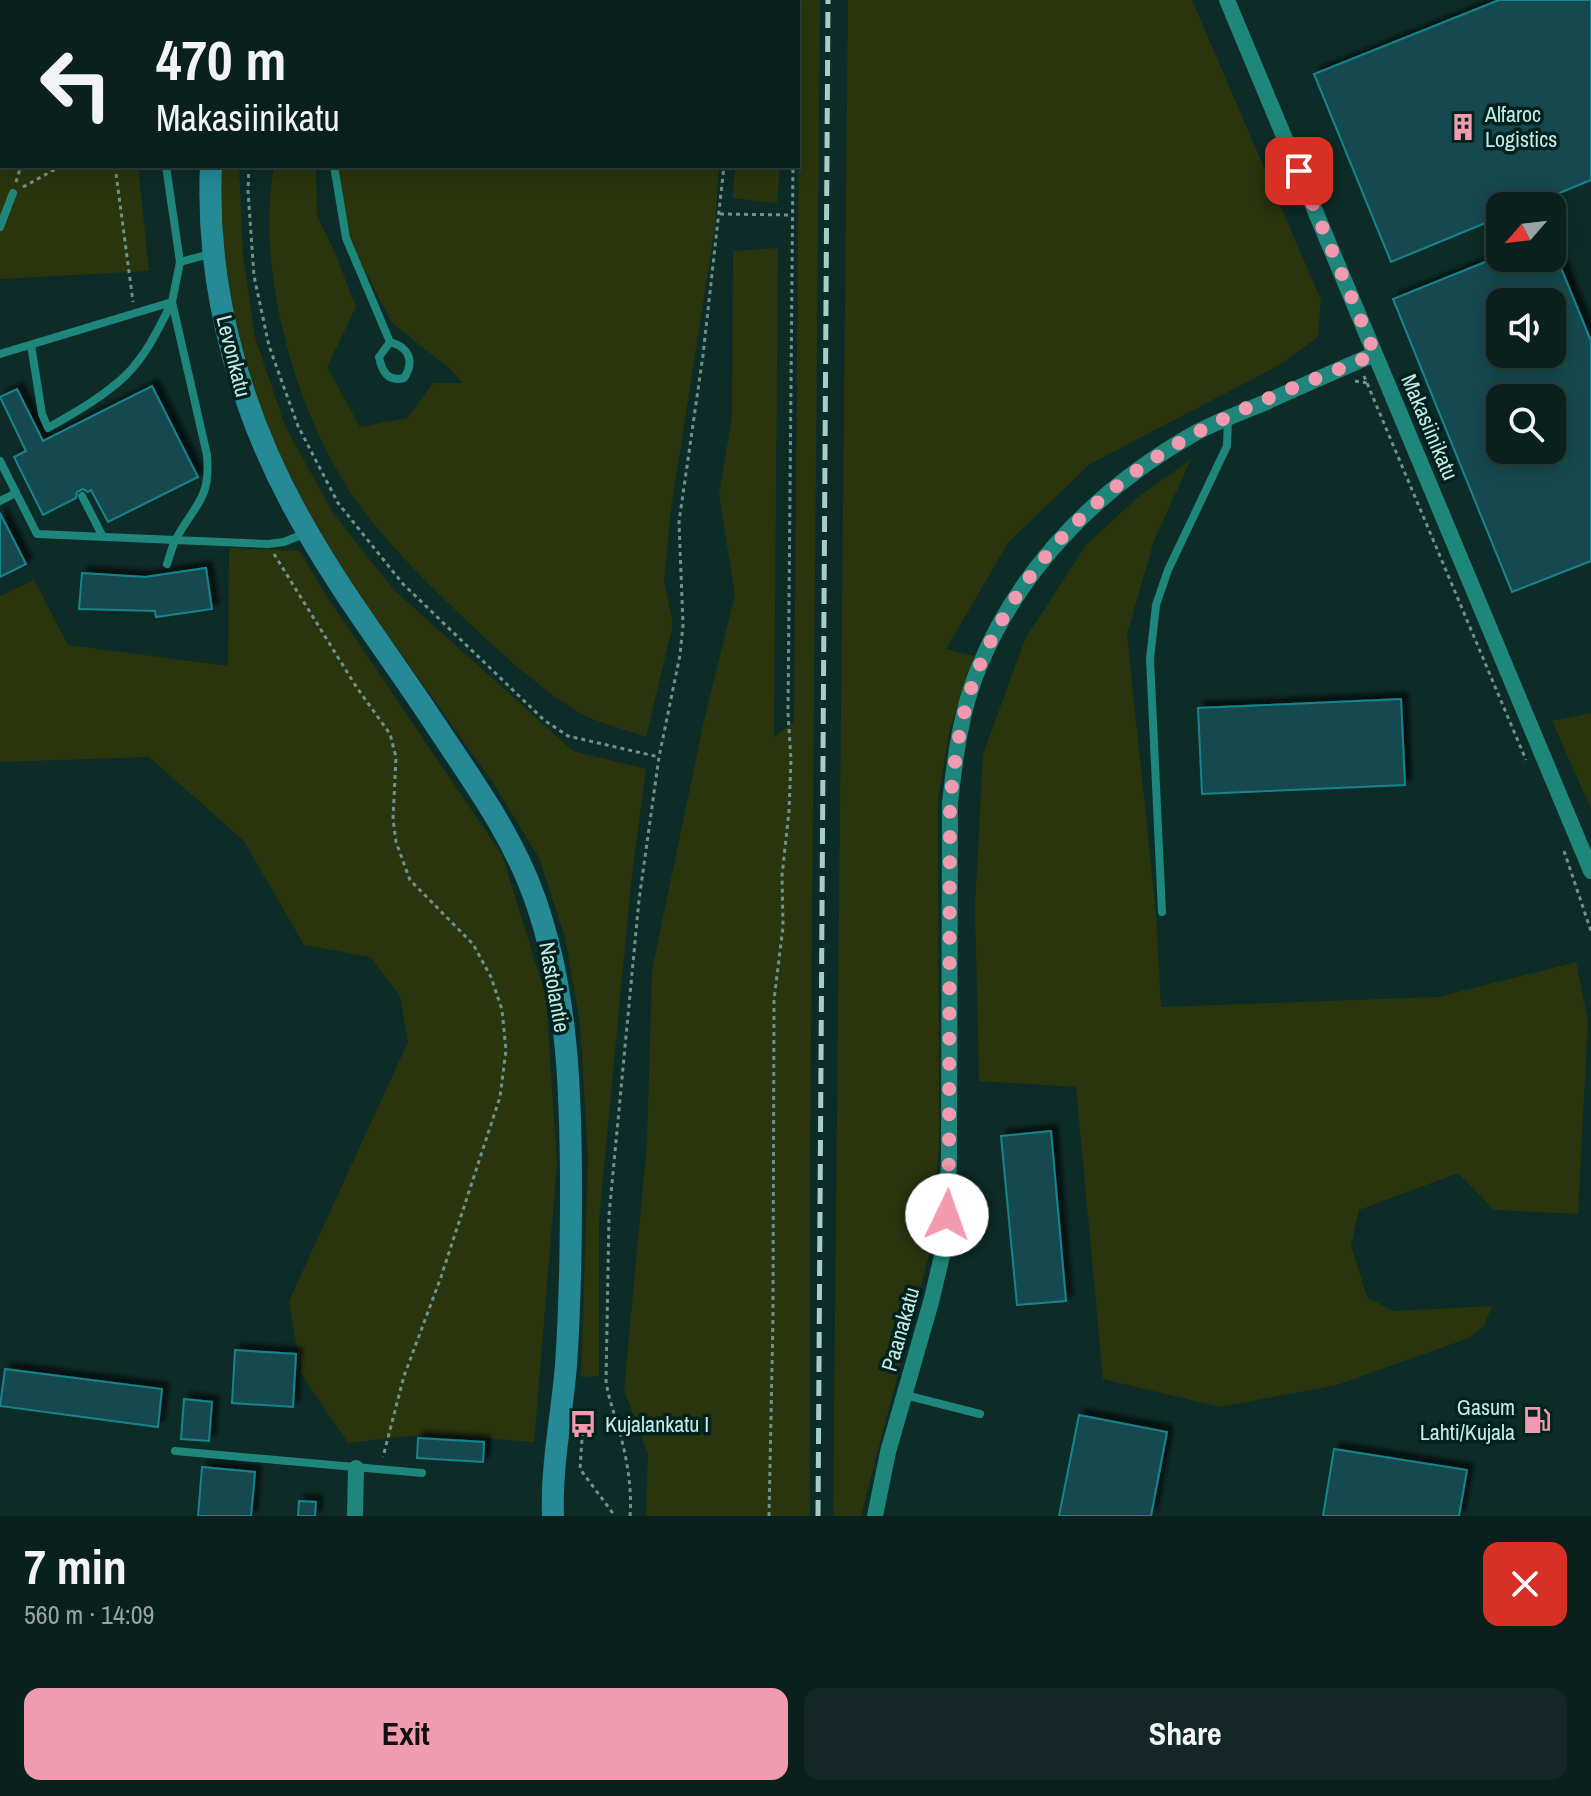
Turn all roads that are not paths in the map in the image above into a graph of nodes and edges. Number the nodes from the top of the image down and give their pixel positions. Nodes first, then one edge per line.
1 (1227, 0) edge
2 (166, 168) edge
3 (211, 168) edge
4 (334, 168) edge
5 (13, 193) road end
6 (0, 227) edge
7 (214, 253) junction
8 (180, 262) junction
9 (172, 302) junction
10 (390, 342) junction
11 (31, 345) junction
12 (0, 354) edge
13 (1375, 354) junction
14 (1228, 418) junction
15 (0, 461) edge
16 (16, 493) junction
17 (82, 496) dead end
18 (0, 501) edge
19 (307, 532) junction
20 (103, 537) junction
21 (175, 540) junction
22 (167, 564) dead end
23 (1591, 871) edge
24 (1162, 912) dead end
25 (904, 1395) junction
26 (980, 1414) dead end
27 (175, 1451) dead end
28 (356, 1468) junction
29 (422, 1473) dead end
30 (552, 1514) edge
31 (355, 1516) edge
32 (875, 1516) edge

1 - 13 street, Makasiinikatu
2 - 8 lane
3 - 7 main road, Levonkatu
4 - 10 lane
5 - 6 lane
7 - 8 lane
7 - 19 main road, Levonkatu
8 - 9 lane
9 - 11 lane
9 - 11 lane
9 - 21 lane
10 - 10 lane
11 - 12 lane
13 - 14 street, Paanakatu
13 - 23 street, Makasiinikatu
14 - 24 lane
14 - 25 street, Paanakatu
15 - 16 lane
16 - 18 lane
16 - 20 lane
17 - 20 lane
19 - 21 lane
19 - 30 main road, Nastolantie
20 - 21 lane
21 - 22 lane
25 - 26 lane
25 - 32 street, Paanakatu
27 - 28 lane
28 - 29 lane
28 - 31 street

